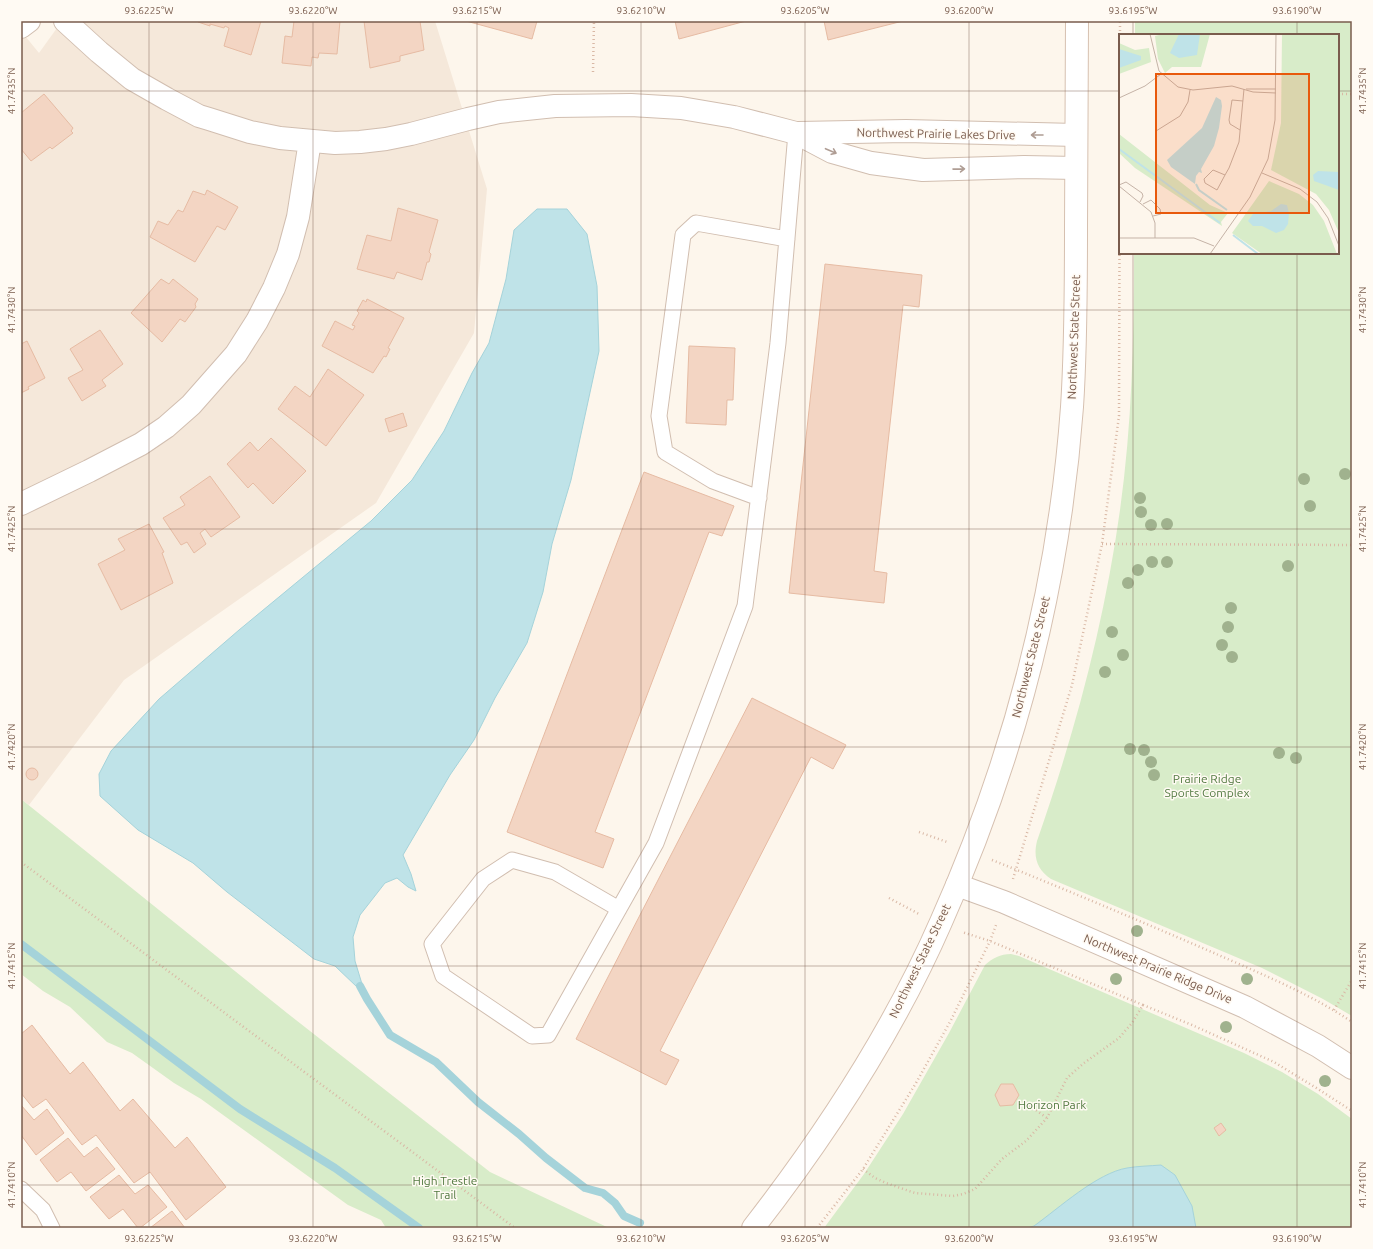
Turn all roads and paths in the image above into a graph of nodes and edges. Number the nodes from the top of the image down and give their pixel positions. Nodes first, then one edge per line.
1 (29, 21) edge
2 (65, 21) edge
3 (594, 21) edge
4 (1077, 21) edge
5 (1120, 21) edge
6 (21, 27) edge
7 (1120, 34) edge
8 (593, 72) dead end
9 (1339, 94) edge
10 (1352, 94) edge
11 (796, 133) junction
12 (1076, 135) junction
13 (310, 141) junction
14 (1076, 168) junction
15 (787, 239) junction
16 (1119, 254) edge
17 (759, 498) junction
18 (21, 504) edge
19 (1102, 544) junction
20 (1352, 545) edge
21 (919, 832) dead end
22 (971, 852) junction
23 (21, 862) edge
24 (1017, 870) junction
25 (957, 885) junction
26 (889, 898) dead end
27 (1004, 902) junction
28 (619, 909) junction
29 (940, 924) junction
30 (990, 941) junction
31 (1352, 980) edge
32 (1143, 1005) junction
33 (1334, 1010) junction
34 (1352, 1022) edge
35 (1352, 1068) edge
36 (1023, 1101) dead end
37 (1352, 1111) edge
38 (1047, 1118) junction
39 (863, 1168) junction
40 (21, 1189) edge
41 (52, 1228) edge
42 (515, 1228) edge
43 (752, 1228) edge
44 (817, 1228) edge

1 - 6 street
2 - 13 street, Northwest Prairie Lakes Drive
3 - 8 path
4 - 12 street, Northwest State Street
5 - 7 path
9 - 10 path
12 -> 11 street, Northwest Prairie Lakes Drive
11 - 13 street, Northwest Prairie Lakes Drive
11 -> 14 street, Northwest Prairie Lakes Drive
11 - 15 lane
12 - 14 street, Northwest State Street
13 - 18 street
14 - 22 street, Northwest State Street
15 - 17 lane
15 - 17 lane
16 - 19 path
17 - 28 lane
19 - 20 path
19 - 24 path
21 - 22 path
22 - 24 path
22 - 25 street, Northwest State Street
23 - 42 path
24 - 27 path
24 - 33 path
25 - 27 street, Northwest Prairie Ridge Drive
25 - 29 street, Northwest State Street
26 - 29 path
27 - 30 path
27 - 35 street, Northwest Prairie Ridge Drive
28 - 28 lane
29 - 30 path
29 - 43 street, Northwest State Street
30 - 32 path
30 - 39 path
31 - 33 path
32 - 37 path
32 - 38 path
33 - 34 path
36 - 38 path
38 - 39 path
39 - 44 path
40 - 41 lane

